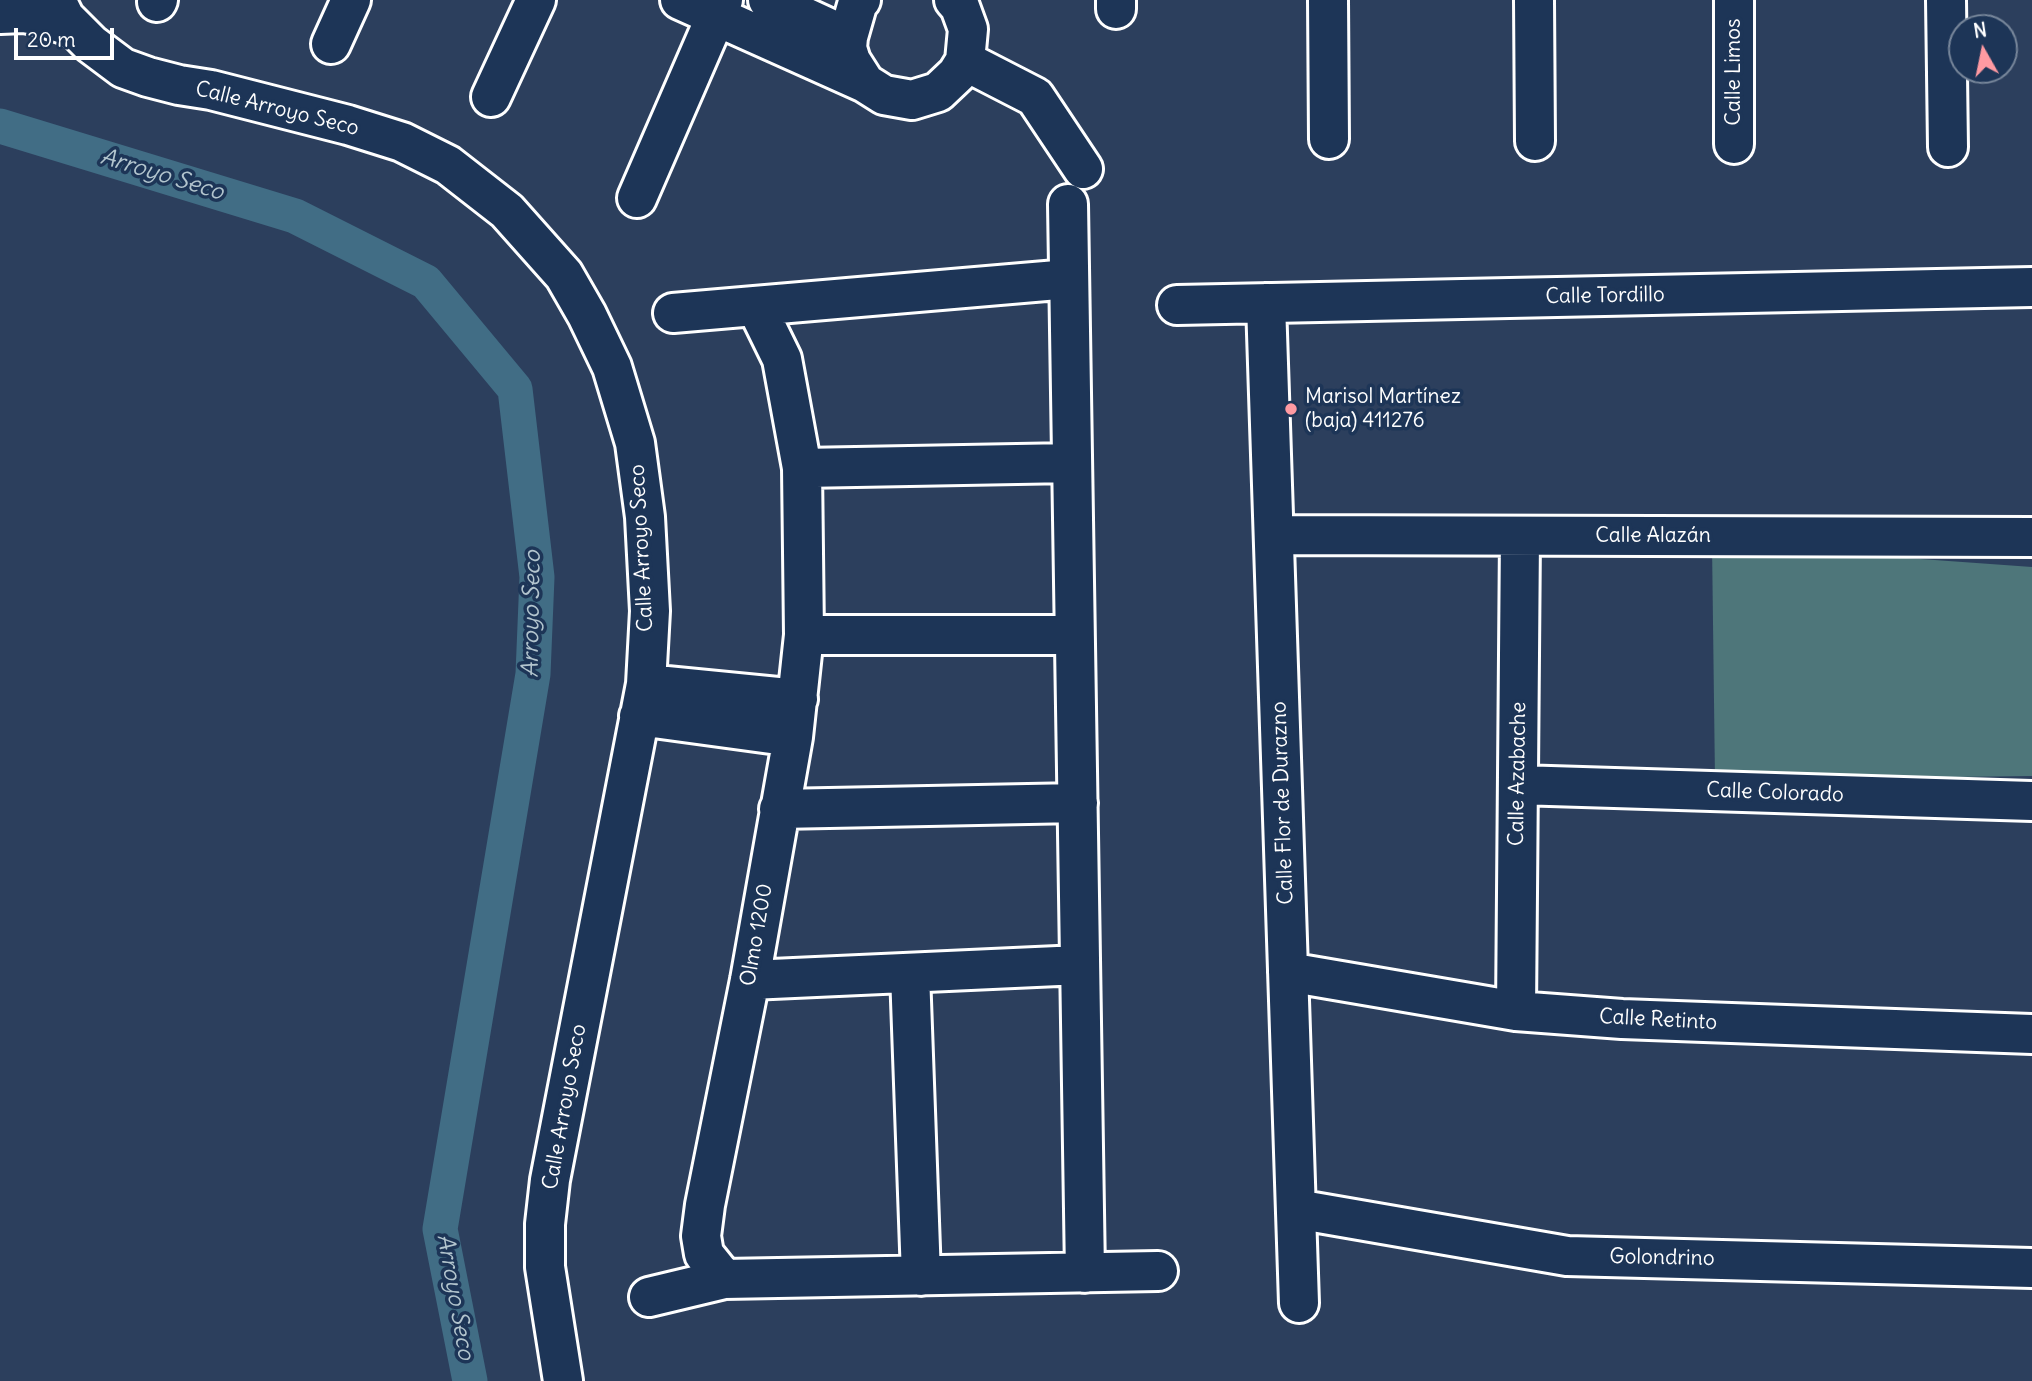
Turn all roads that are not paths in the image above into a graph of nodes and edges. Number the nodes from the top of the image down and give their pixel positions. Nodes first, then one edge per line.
1 (351, 0) edge
2 (536, 0) edge
3 (681, 0) edge
4 (768, 0) edge
5 (861, 0) edge
6 (954, 0) edge
7 (1328, 0) edge
8 (1534, 0) edge
9 (1734, 0) edge
10 (1946, 0) edge
11 (720, 8) edge
12 (0, 13) edge
13 (66, 14) edge
14 (848, 37) junction
15 (331, 44) dead end
16 (965, 61) junction
17 (865, 83) junction
18 (491, 97) dead end
19 (1329, 139) dead end
20 (1535, 141) dead end
21 (1734, 144) dead end
22 (1948, 147) dead end
23 (1083, 169) dead end
24 (637, 198) dead end
25 (1068, 204) dead end
26 (1069, 279) junction
27 (2032, 287) edge
28 (1266, 303) junction
29 (1177, 305) dead end
30 (756, 306) junction
31 (673, 313) dead end
32 (1071, 463) junction
33 (802, 468) junction
34 (1273, 535) junction
35 (1520, 536) junction
36 (2032, 537) edge
37 (804, 635) junction
38 (1074, 635) junction
39 (798, 699) junction
40 (642, 700) junction
41 (793, 737) junction
42 (1518, 785) junction
43 (2032, 801) edge
44 (1078, 803) junction
45 (779, 809) junction
46 (1080, 965) junction
47 (1288, 972) junction
48 (910, 973) junction
49 (750, 980) junction
50 (1516, 1011) junction
51 (2032, 1034) edge
52 (1296, 1209) junction
53 (2032, 1268) edge
54 (1158, 1271) dead end
55 (1085, 1273) junction
56 (921, 1276) junction
57 (724, 1279) junction
58 (649, 1297) dead end
59 (1299, 1303) dead end
60 (562, 1381) edge

1 - 15 street
2 - 18 street
3 - 11 street
4 - 14 street
5 - 14 street
6 - 16 street
7 - 19 street
8 - 20 street
9 - 21 street, Calle Limos
10 - 22 street
11 - 17 street
11 - 24 street
12 - 13 street
13 - 40 street, Calle Arroyo Seco
14 - 17 street
16 - 17 street
16 - 23 street
25 - 26 street
26 - 30 street
26 - 32 street
27 - 28 street, Calle Tordillo
28 - 29 street, Calle Tordillo
28 - 34 street, Calle Flor de Durazno
30 - 31 street
30 - 33 street
32 - 33 street
32 - 38 street
33 - 37 street
34 - 35 street, Calle Alazán
34 - 47 street, Calle Flor de Durazno
35 - 36 street, Calle Alazán
35 - 42 street, Calle Azabache
37 - 38 street
37 - 39 street
38 - 44 street
39 - 40 street
39 - 41 street, Olmo 1200
40 - 41 street
40 - 60 street, Calle Arroyo Seco
41 - 45 street, Olmo 1200
42 - 43 street, Calle Colorado
42 - 50 street, Calle Azabache
44 - 45 street
44 - 46 street
45 - 49 street, Olmo 1200
46 - 48 street
46 - 55 street
47 - 50 street, Calle Retinto
47 - 52 street, Calle Flor de Durazno
48 - 49 street
48 - 56 street
49 - 57 street, Olmo 1200
50 - 51 street, Calle Retinto
52 - 53 street, Golondrino
52 - 59 street, Calle Flor de Durazno
54 - 55 street
55 - 56 street
56 - 57 street
57 - 58 street

